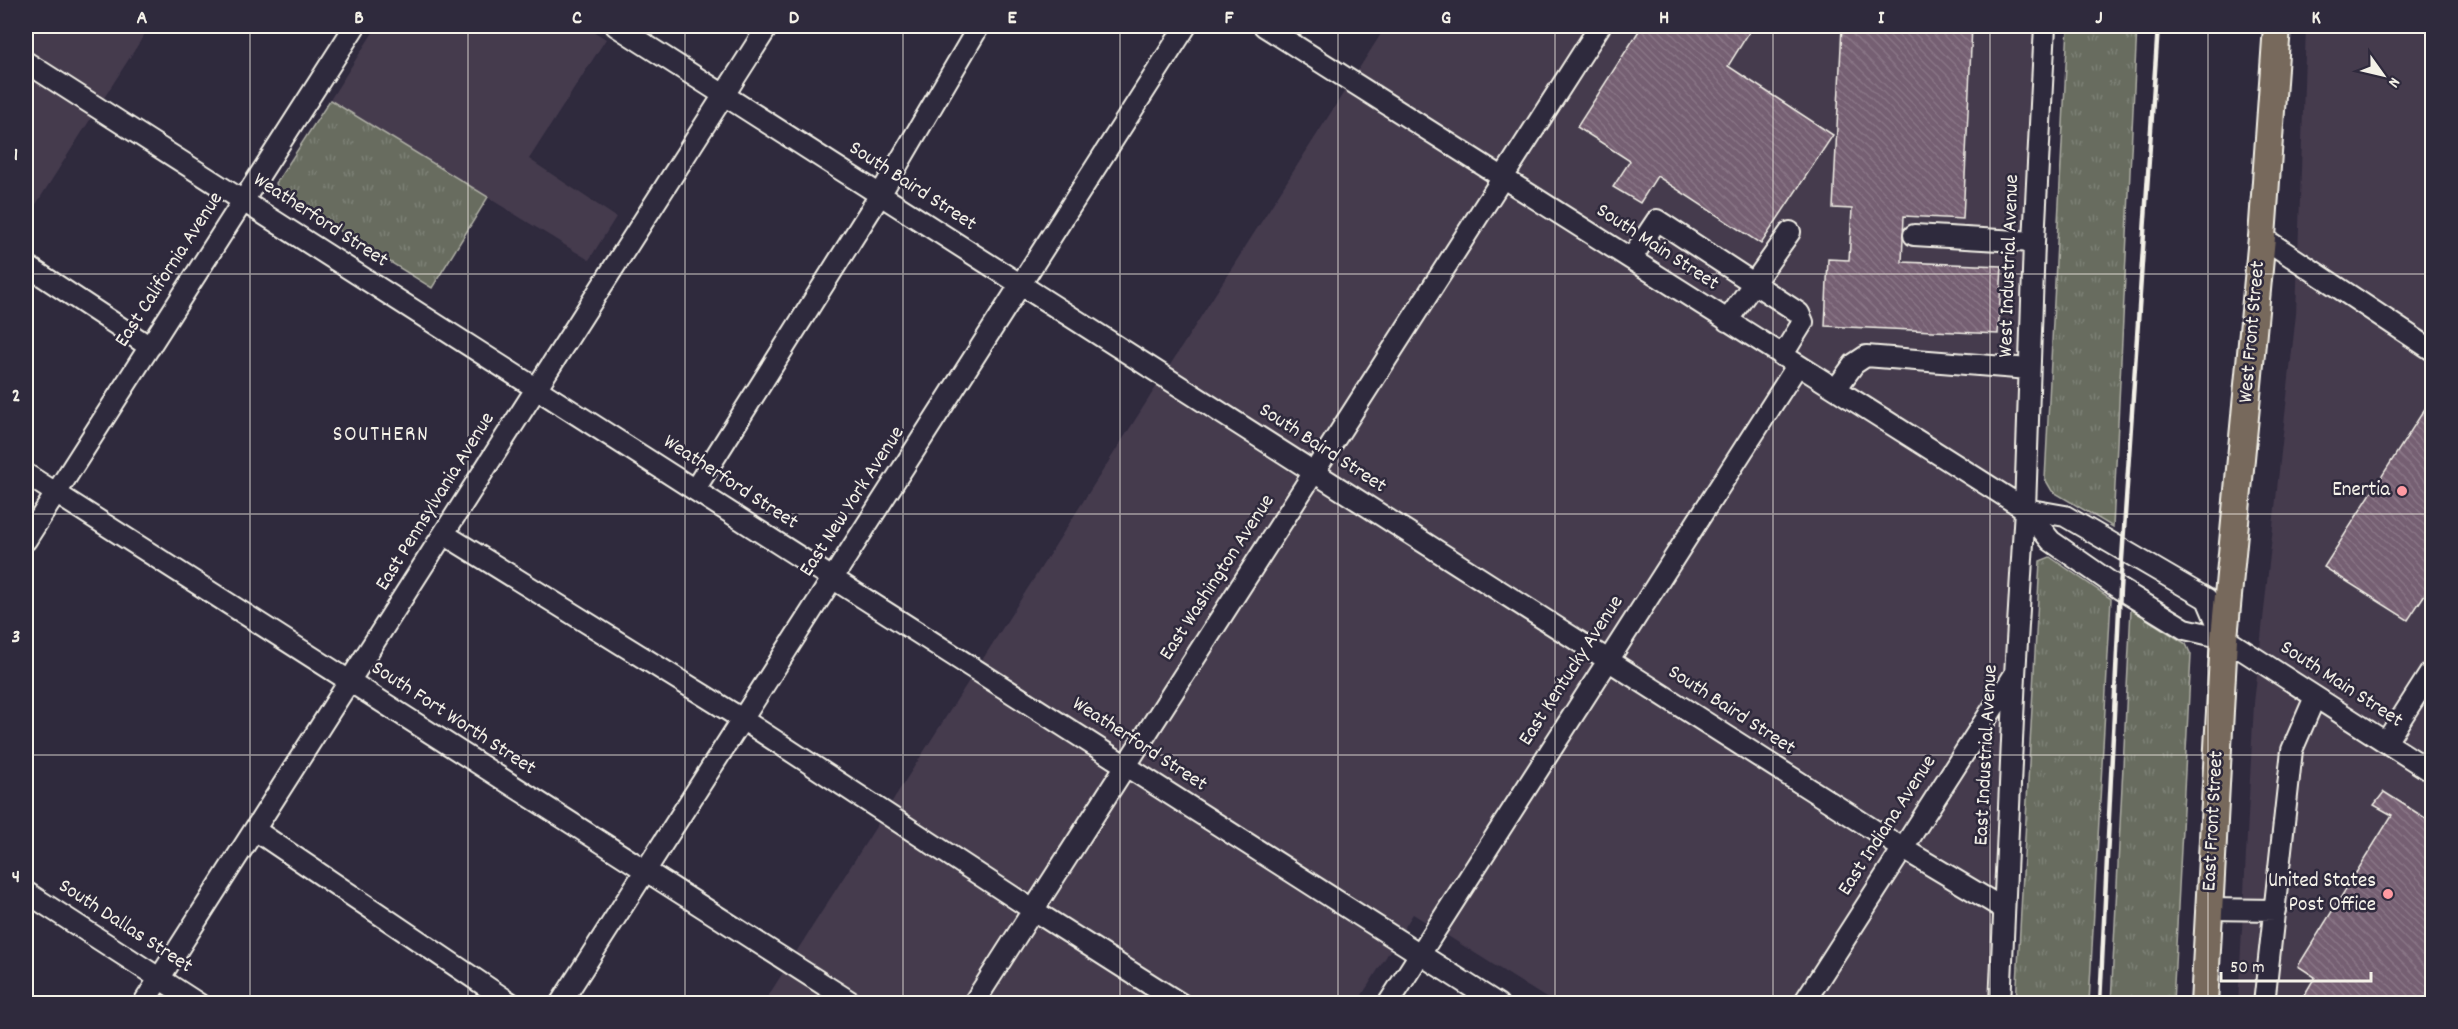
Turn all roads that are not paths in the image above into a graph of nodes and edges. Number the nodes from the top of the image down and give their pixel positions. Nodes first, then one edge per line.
1 (355, 26) edge
2 (616, 26) edge
3 (768, 26) edge
4 (979, 26) edge
5 (1186, 26) edge
6 (1264, 26) edge
7 (1599, 26) edge
8 (2045, 26) edge
9 (2277, 26) edge
10 (26, 62) edge
11 (724, 95) junction
12 (1502, 177) junction
13 (880, 195) junction
14 (243, 201) junction
15 (1790, 232) dead end
16 (1914, 236) dead end
17 (2262, 237) junction
18 (2034, 242) junction
19 (1630, 260) junction
20 (26, 265) edge
21 (1754, 283) junction
22 (1021, 285) junction
23 (1727, 321) junction
24 (150, 346) junction
25 (2433, 350) edge
26 (1790, 361) junction
27 (2029, 369) junction
28 (537, 388) junction
29 (1836, 389) junction
30 (1315, 473) junction
31 (26, 474) edge
32 (695, 489) junction
33 (55, 493) junction
34 (2025, 509) junction
35 (444, 534) junction
36 (26, 540) edge
37 (833, 577) junction
38 (2224, 638) junction
39 (1608, 660) junction
40 (2433, 670) edge
41 (2014, 675) junction
42 (350, 682) junction
43 (2315, 696) junction
44 (742, 719) junction
45 (2386, 742) junction
46 (1127, 765) junction
47 (2433, 772) edge
48 (255, 830) junction
49 (1902, 848) junction
50 (645, 870) junction
51 (26, 892) edge
52 (2004, 909) junction
53 (2209, 909) junction
54 (1033, 910) junction
55 (2275, 910) junction
56 (1420, 953) junction
57 (160, 978) junction
58 (143, 1004) edge
59 (199, 1004) edge
60 (513, 1004) edge
61 (560, 1004) edge
62 (854, 1004) edge
63 (973, 1004) edge
64 (1180, 1004) edge
65 (1388, 1004) edge
66 (1498, 1004) edge
67 (1803, 1004) edge
68 (2000, 1004) edge
69 (2204, 1004) edge
70 (2264, 1004) edge

1 - 14 street, East California Avenue
2 - 11 street, South Baird Street
3 - 11 street, East Pennsylvania Avenue
4 - 13 street
5 - 22 street, East New York Avenue
6 - 12 street, South Main Street
7 - 12 street, East Washington Avenue
8 - 18 street, West Industrial Avenue
9 - 17 main road, West Front Street
10 - 14 street, Weatherford Street
11 - 13 street, South Baird Street
11 - 28 street, East Pennsylvania Avenue
12 - 19 street, South Main Street
12 - 30 street, East Washington Avenue
13 - 22 street, South Baird Street
13 - 32 street
14 - 24 street, East California Avenue
14 - 28 street, Weatherford Street
15 - 21 street
16 - 18 street
17 - 25 street
17 - 38 main road, West Front Street
18 - 27 street, West Industrial Avenue
19 - 21 street
19 - 23 street, South Main Street
20 - 24 street
21 - 23 street
21 - 26 street, East Kentucky Avenue
22 - 30 street, South Baird Street
22 - 37 street, East New York Avenue
23 - 26 street, South Main Street
24 - 33 street, East California Avenue
26 - 29 street, South Main Street
26 - 39 street, East Kentucky Avenue
27 - 29 street
27 - 34 street, West Industrial Avenue
28 - 32 street, Weatherford Street
28 - 35 street, East Pennsylvania Avenue
29 - 34 street, South Main Street
30 - 39 street, South Baird Street
30 - 46 street, East Washington Avenue
31 - 33 street, South Fort Worth Street
32 - 37 street, Weatherford Street
33 - 36 street, East California Avenue
33 - 42 street, South Fort Worth Street
34 - 38 street, South Main Street
34 - 38 street, South Main Street
34 - 41 street, East Industrial Avenue
35 - 42 street, East Pennsylvania Avenue
35 - 44 street
37 - 44 street, East New York Avenue
37 - 46 street, Weatherford Street
38 - 43 street, South Main Street
38 - 53 main road, East Front Street
39 - 49 street, South Baird Street
39 - 56 street, East Kentucky Avenue
40 - 45 street
41 - 49 street, East Indiana Avenue
41 - 52 street, East Industrial Avenue
42 - 48 street, East Pennsylvania Avenue
42 - 50 street, South Fort Worth Street
43 - 45 street, South Main Street
43 - 55 street
44 - 50 street, East New York Avenue
44 - 54 street
45 - 47 street, South Main Street
46 - 54 street, East Washington Avenue
46 - 56 street, Weatherford Street
48 - 57 street, East Pennsylvania Avenue
48 - 60 street
49 - 52 street, South Baird Street
49 - 67 street, East Indiana Avenue
50 - 61 street, East New York Avenue
50 - 62 street, South Fort Worth Street
51 - 57 street, South Dallas Street
52 - 68 street, East Industrial Avenue
53 - 55 street
53 - 69 main road, East Front Street
54 - 63 street, East Washington Avenue
54 - 64 street
55 - 70 street
56 - 65 street, East Kentucky Avenue
56 - 66 street, Weatherford Street
57 - 58 street, East Pennsylvania Avenue
57 - 59 street, South Dallas Street

